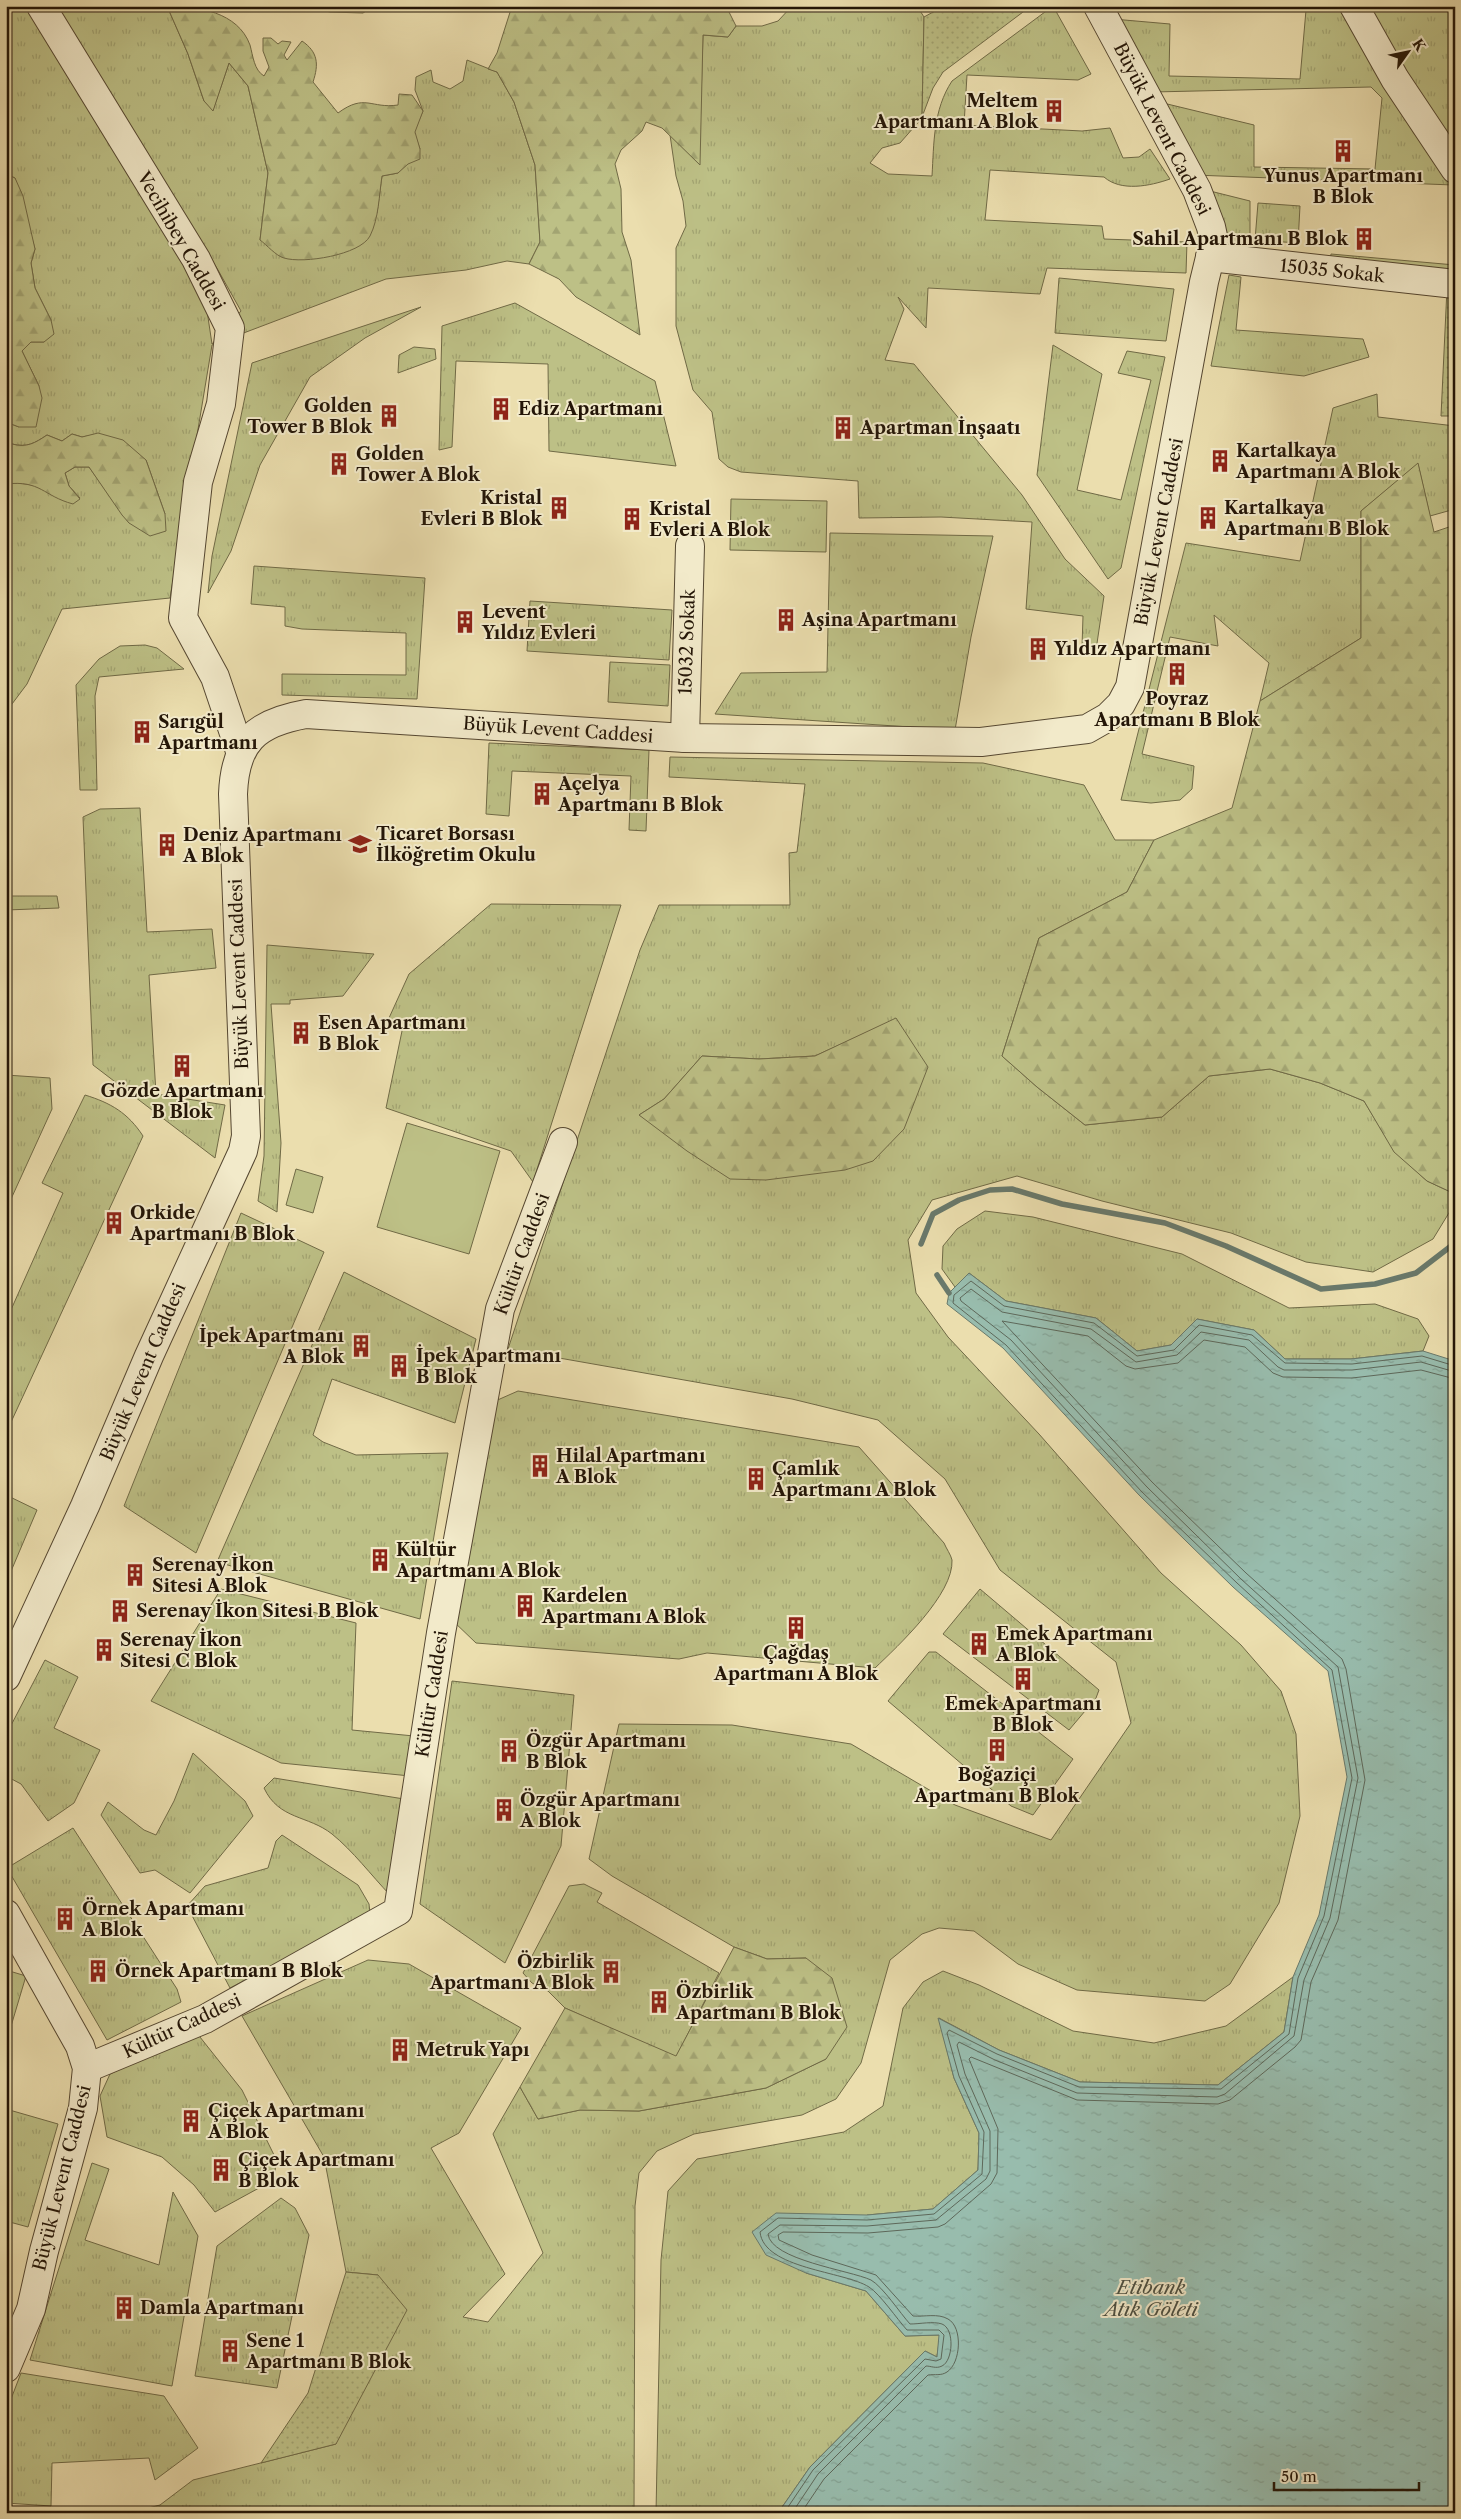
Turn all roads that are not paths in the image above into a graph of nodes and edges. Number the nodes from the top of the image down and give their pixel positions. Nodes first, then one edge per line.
1 (41, 6) edge
2 (1098, 6) edge
3 (1354, 6) edge
4 (1455, 169) edge
5 (1210, 257) junction
6 (1455, 284) edge
7 (690, 546) dead end
8 (684, 738) junction
9 (240, 751) junction
10 (563, 1142) dead end
11 (6, 1677) edge
12 (6, 1914) edge
13 (87, 2068) junction
14 (6, 2368) edge

1 - 9 street, Vecihibey Caddesi
2 - 5 street, Büyük Levent Caddesi
3 - 4 street
5 - 6 street, 15035 Sokak
5 - 8 street, Büyük Levent Caddesi
7 - 8 street, 15032 Sokak
8 - 9 street, Büyük Levent Caddesi
9 - 11 street, Büyük Levent Caddesi
10 - 13 street, Kültür Caddesi
12 - 13 street, Büyük Levent Caddesi
13 - 14 street, Büyük Levent Caddesi

